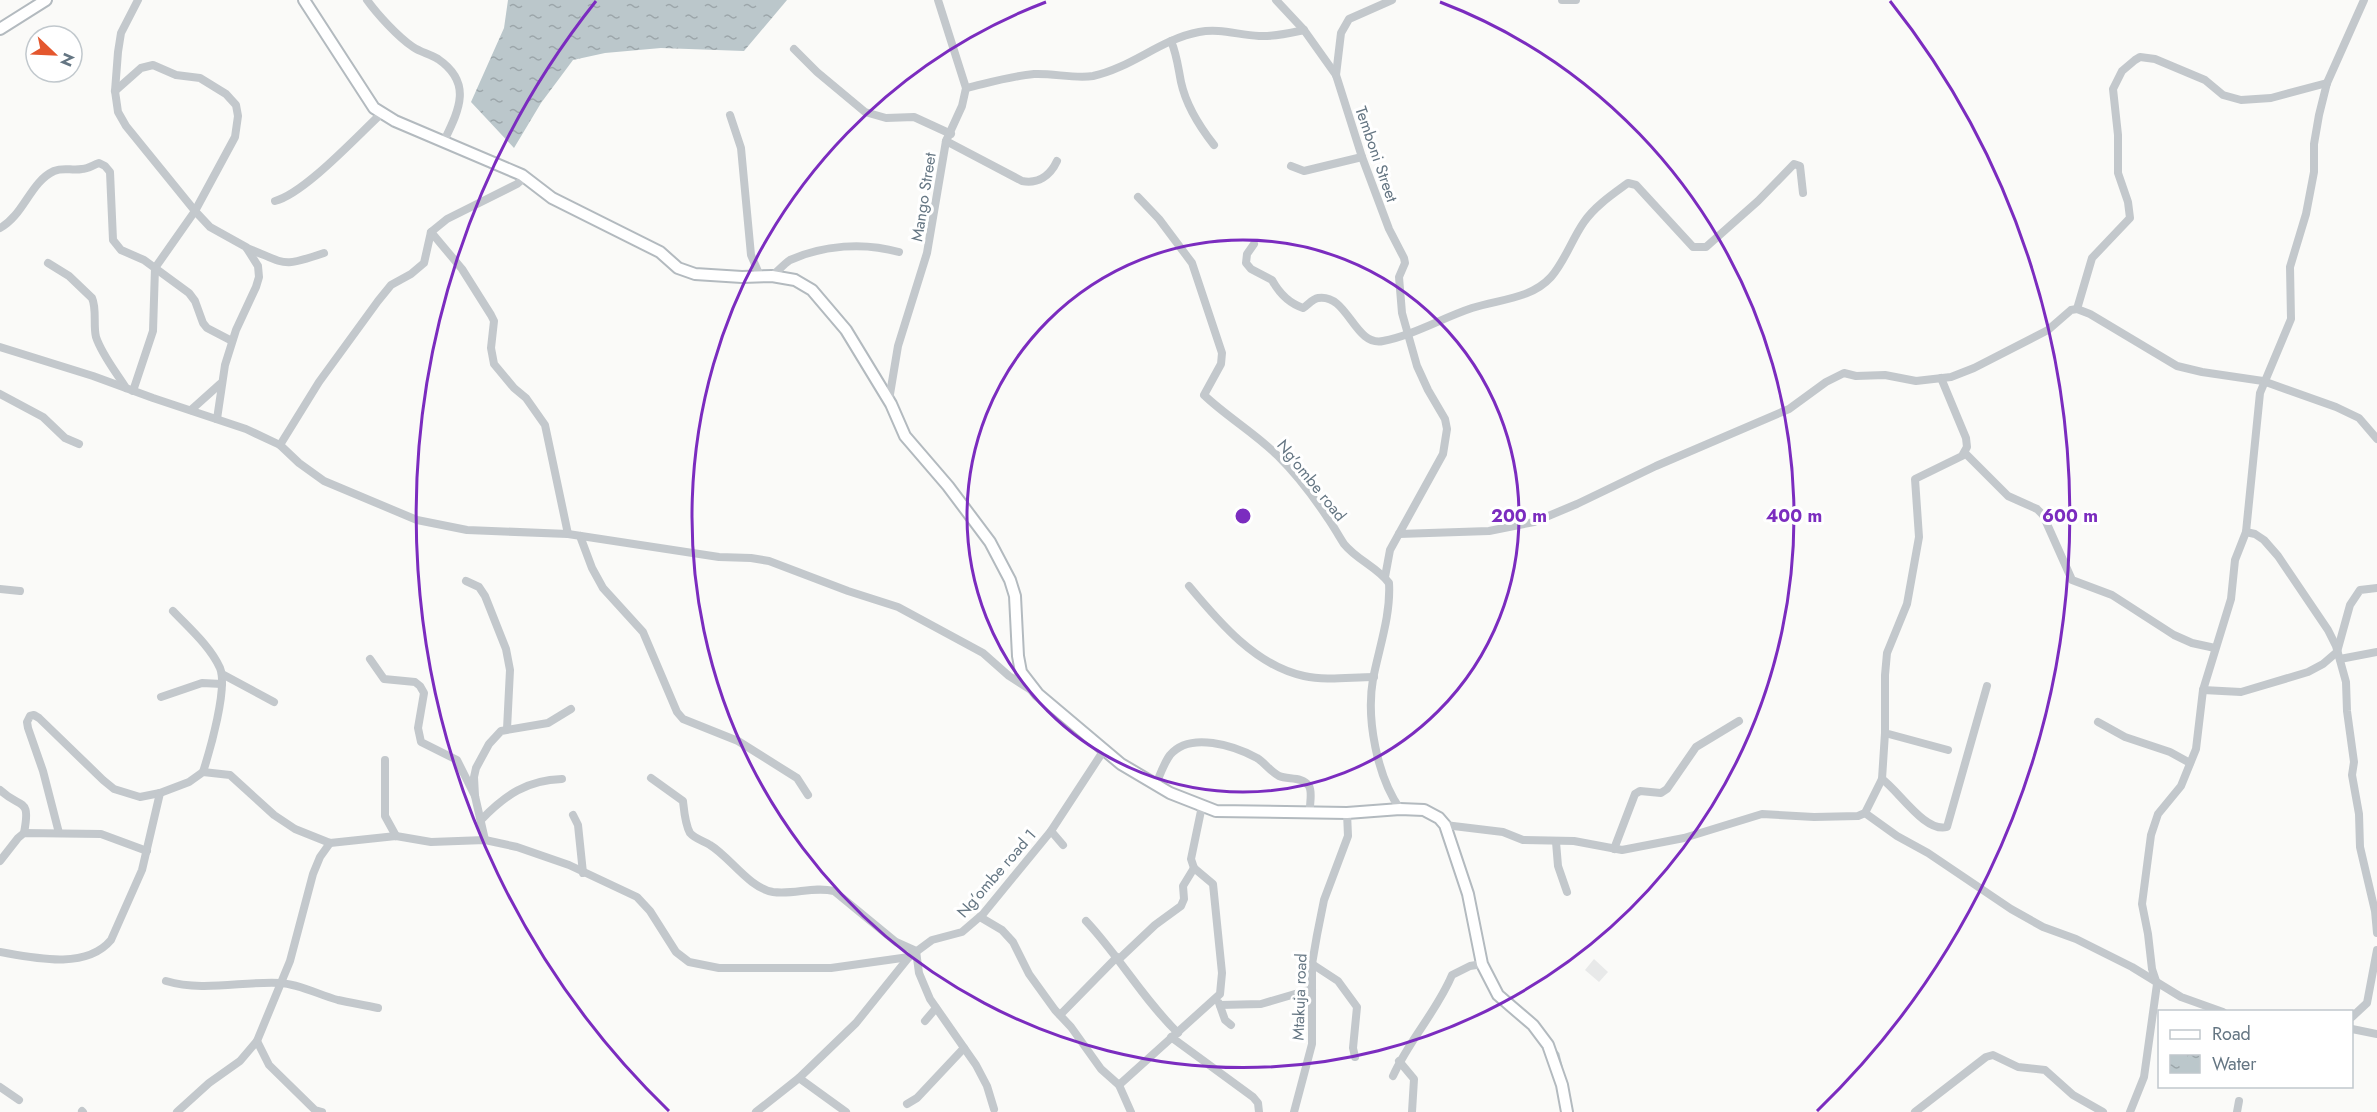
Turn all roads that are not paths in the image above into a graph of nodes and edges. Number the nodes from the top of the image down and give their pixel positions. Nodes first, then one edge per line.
1 (46, 0) edge
2 (138, 0) edge
3 (304, 0) edge
4 (367, 0) edge
5 (938, 0) edge
6 (1276, 0) edge
7 (1392, 0) edge
8 (1563, 0) edge
9 (1576, 0) edge
10 (2364, 0) edge
11 (0, 29) edge
12 (1304, 30) junction
13 (1170, 41) junction
14 (794, 49) dead end
15 (1336, 75) junction
16 (2327, 84) junction
17 (966, 88) junction
18 (115, 91) junction
19 (382, 113) junction
20 (730, 115) dead end
21 (948, 137) junction
22 (444, 141) junction
23 (1214, 145) dead end
24 (1362, 157) junction
25 (1057, 161) dead end
26 (1291, 166) dead end
27 (525, 177) junction
28 (1803, 193) dead end
29 (1138, 197) dead end
30 (275, 201) dead end
31 (195, 211) junction
32 (0, 228) edge
33 (431, 232) junction
34 (1254, 244) dead end
35 (246, 247) junction
36 (898, 252) dead end
37 (324, 253) dead end
38 (48, 262) dead end
39 (155, 268) junction
40 (760, 276) junction
41 (772, 276) junction
42 (2077, 309) junction
43 (1408, 334) junction
44 (232, 341) junction
45 (0, 347) edge
46 (1941, 378) junction
47 (2263, 381) junction
48 (221, 383) junction
49 (130, 389) junction
50 (0, 394) edge
51 (889, 402) junction
52 (191, 410) junction
53 (217, 419) junction
54 (2377, 438) edge
55 (80, 444) dead end
56 (280, 445) junction
57 (1965, 453) junction
58 (2246, 532) junction
59 (568, 534) junction
60 (1399, 534) junction
61 (580, 536) junction
62 (1385, 577) junction
63 (466, 581) dead end
64 (1190, 586) dead end
65 (2377, 588) edge
66 (0, 589) edge
67 (20, 591) dead end
68 (173, 611) dead end
69 (2214, 648) junction
70 (2377, 652) edge
71 (2338, 655) junction
72 (370, 659) dead end
73 (222, 674) junction
74 (1374, 677) junction
75 (222, 684) junction
76 (1987, 686) dead end
77 (2203, 690) junction
78 (1038, 694) junction
79 (160, 697) dead end
80 (274, 702) dead end
81 (571, 709) dead end
82 (1739, 721) dead end
83 (2098, 722) dead end
84 (507, 729) junction
85 (1885, 733) junction
86 (1104, 750) junction
87 (1948, 750) dead end
88 (386, 760) dead end
89 (2190, 763) junction
90 (203, 772) junction
91 (651, 778) dead end
92 (562, 779) dead end
93 (1882, 780) junction
94 (1156, 784) junction
95 (0, 790) edge
96 (160, 793) junction
97 (808, 795) dead end
98 (475, 796) junction
99 (1202, 806) junction
100 (1401, 809) junction
101 (1310, 813) junction
102 (1347, 813) junction
103 (1865, 813) junction
104 (573, 814) dead end
105 (481, 820) junction
106 (1445, 825) junction
107 (1051, 831) junction
108 (24, 833) junction
109 (59, 833) junction
110 (396, 836) junction
111 (485, 840) junction
112 (1556, 842) junction
113 (330, 843) junction
114 (1063, 844) dead end
115 (1614, 849) junction
116 (147, 851) junction
117 (0, 861) edge
118 (1194, 868) junction
119 (583, 873) junction
120 (1567, 892) dead end
121 (980, 917) junction
122 (1086, 921) dead end
123 (2377, 933) edge
124 (2377, 950) edge
125 (916, 951) junction
126 (0, 952) edge
127 (909, 957) junction
128 (1118, 959) junction
129 (1312, 964) junction
130 (1482, 964) junction
131 (166, 981) dead end
132 (283, 983) junction
133 (2157, 984) junction
134 (1312, 989) junction
135 (1218, 1002) junction
136 (378, 1008) dead end
137 (936, 1008) junction
138 (2220, 1010) edge
139 (1060, 1016) junction
140 (2353, 1016) edge
141 (925, 1021) dead end
142 (1231, 1025) dead end
143 (2353, 1029) edge
144 (2377, 1034) edge
145 (1175, 1035) junction
146 (258, 1041) junction
147 (964, 1048) junction
148 (1355, 1057) dead end
149 (1400, 1061) junction
150 (1393, 1076) dead end
151 (799, 1078) junction
152 (1119, 1085) junction
153 (0, 1087) edge
154 (19, 1100) dead end
155 (2239, 1101) dead end
156 (908, 1104) dead end
157 (994, 1109) dead end
158 (1128, 1111) edge
159 (177, 1112) edge
160 (322, 1112) edge
161 (756, 1112) edge
162 (846, 1112) edge
163 (1259, 1112) edge
164 (1294, 1112) edge
165 (1412, 1112) edge
166 (1567, 1112) edge
167 (1915, 1112) edge
168 (2103, 1112) edge
169 (2130, 1112) edge
170 (2237, 1112) edge

1 - 11 street
2 - 18 street
3 - 19 street
4 - 22 street
5 - 17 street
6 - 12 street, Temboni Street
7 - 15 street
8 - 9 street
10 - 16 street
12 - 13 street
12 - 15 street, Temboni Street
13 - 17 street
13 - 23 street
14 - 21 street
15 - 24 street, Temboni Street
16 - 42 street
16 - 47 street
17 - 21 street, Mango Street
18 - 31 street
18 - 31 street
19 - 22 street
19 - 30 street
20 - 40 street
21 - 25 street
21 - 51 street, Mango Street
22 - 27 street
24 - 26 street
24 - 43 street, Temboni Street
27 - 33 street
27 - 40 street
28 - 43 street
29 - 62 street, Ng'ombe road
31 - 35 street
31 - 39 street
32 - 39 street
33 - 56 street
33 - 59 street
34 - 43 street
35 - 37 street
35 - 44 street
36 - 41 street
38 - 49 street
39 - 44 street
39 - 49 street
40 - 41 street
41 - 51 street
42 - 46 street
42 - 47 street
43 - 60 street, Temboni Street
44 - 48 street
45 - 49 street
46 - 57 street
46 - 60 street
47 - 54 street
47 - 58 street
48 - 52 street
48 - 53 street
49 - 52 street
50 - 55 street
51 - 78 street
52 - 53 street
53 - 56 street
56 - 59 street
57 - 69 street
57 - 85 street
58 - 69 street
58 - 71 street
59 - 61 street
60 - 62 street, Temboni Street
61 - 78 street
61 - 97 street
62 - 74 street
63 - 84 street
64 - 74 street
65 - 71 street
66 - 67 street
68 - 73 street
69 - 77 street
70 - 71 street
71 - 77 street
71 - 123 street
72 - 98 street
73 - 75 street
73 - 80 street
74 - 100 street
75 - 79 street
75 - 90 street
76 - 93 street
77 - 89 street
78 - 86 street
81 - 84 street
82 - 115 street
83 - 89 street
84 - 98 street
85 - 87 street
85 - 93 street
86 - 94 street
86 - 107 street, Ng’ombe road 1
88 - 110 street
89 - 133 street
90 - 96 street
90 - 113 street
91 - 125 street
92 - 105 street
93 - 103 street
94 - 99 street
94 - 101 street
95 - 108 street
96 - 109 street
96 - 116 street
98 - 105 street
99 - 101 street
99 - 118 street
100 - 102 street
100 - 106 street
101 - 102 street
102 - 129 street, Mtakuja road
103 - 115 street
103 - 133 street
104 - 119 street
105 - 111 street
106 - 112 street
106 - 130 street
107 - 114 street
107 - 121 street, Ng’ombe road 1
108 - 109 street
108 - 117 street
109 - 116 street
110 - 111 street
110 - 113 street
111 - 119 street
112 - 115 street
112 - 120 street
113 - 132 street
116 - 126 street
118 - 128 street
118 - 135 street
119 - 127 street
121 - 125 street, Ng’ombe road 1
121 - 139 street
122 - 128 street
124 - 140 street
125 - 127 street, Ng’ombe road 1
125 - 137 street
127 - 151 street, Ng’ombe road 1
128 - 139 street
128 - 145 street
129 - 134 street, Mtakuja road
129 - 148 street
130 - 149 street
130 - 166 street
131 - 132 street
132 - 136 street
132 - 146 street
133 - 138 street
133 - 169 street
134 - 135 street
134 - 164 street, Mtakuja road
135 - 142 street
135 - 145 street
137 - 141 street
137 - 147 street
139 - 152 street
143 - 144 street
145 - 152 street
145 - 163 street
146 - 159 street
146 - 160 street
147 - 156 street
147 - 157 street
149 - 150 street
149 - 165 street
151 - 161 street, Ng’ombe road 1
151 - 162 street
152 - 158 street
153 - 154 street
155 - 170 street
167 - 168 street

